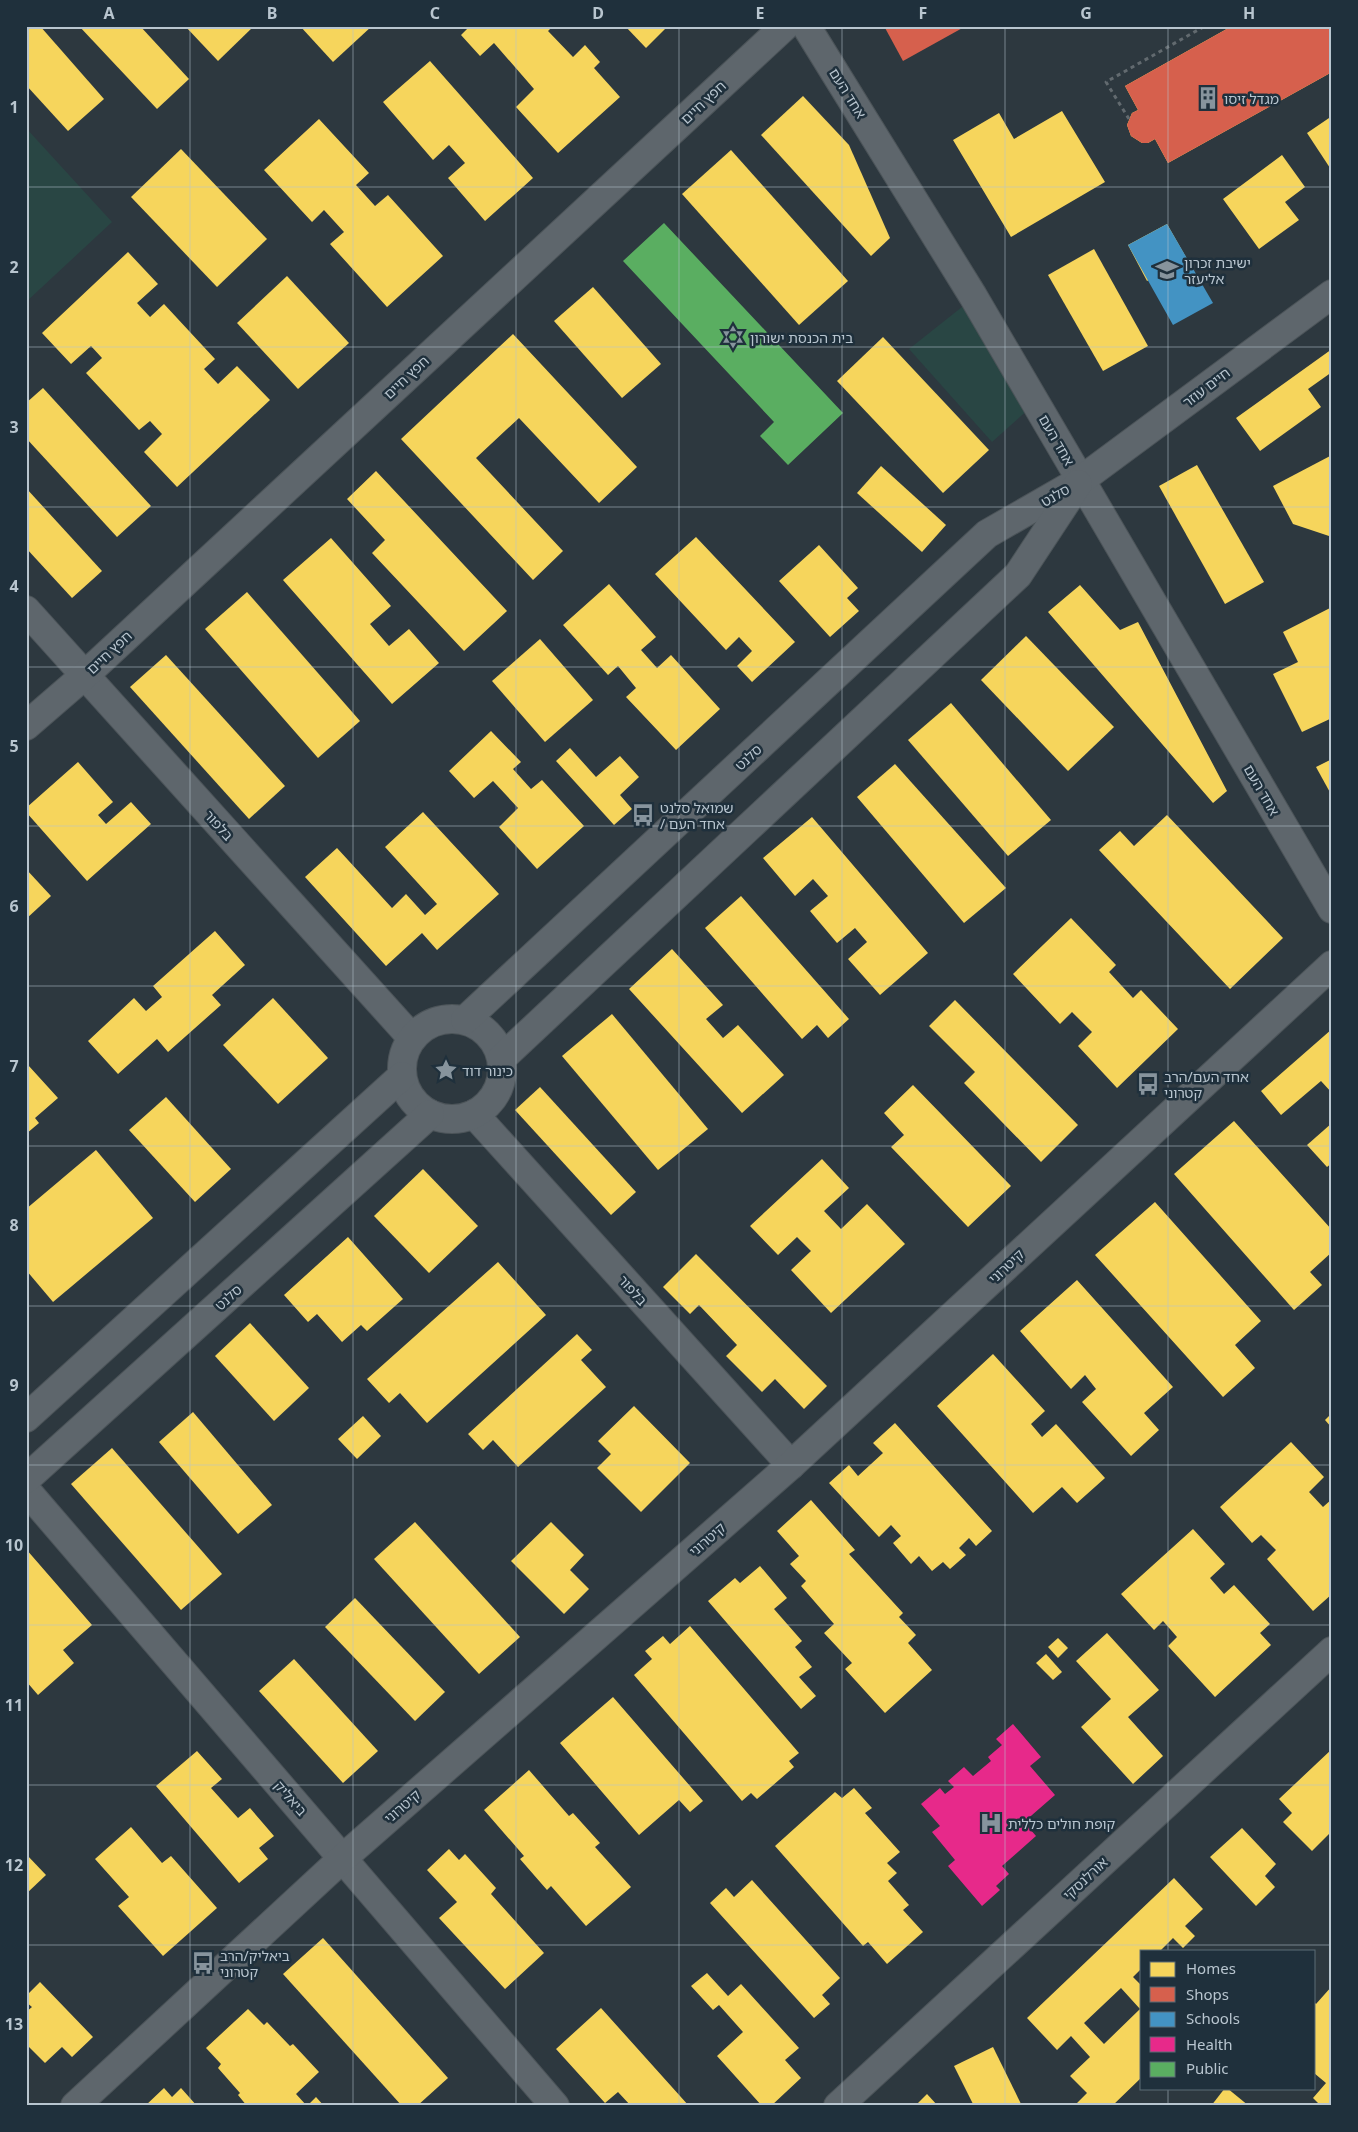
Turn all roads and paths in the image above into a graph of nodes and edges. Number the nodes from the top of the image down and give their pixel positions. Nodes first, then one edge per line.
1 (785, 26) edge
2 (806, 26) edge
3 (1205, 26) edge
4 (1129, 118) dead end
5 (1332, 294) edge
6 (1081, 480) junction
7 (26, 610) edge
8 (85, 675) junction
9 (26, 726) edge
10 (1332, 910) edge
11 (1332, 964) edge
12 (465, 1020) junction
13 (412, 1038) junction
14 (502, 1058) junction
15 (402, 1076) junction
16 (430, 1114) junction
17 (474, 1114) junction
18 (26, 1418) edge
19 (791, 1465) junction
20 (26, 1479) edge
21 (26, 1490) edge
22 (1332, 1651) edge
23 (343, 1858) junction
24 (75, 2106) edge
25 (555, 2106) edge
26 (838, 2106) edge

1 - 8 street, חפץ חיים
2 - 6 street, אחד העם
3 - 4 path
5 - 6 street, חיים עוזר
6 - 10 street, אחד העם
6 - 12 street, סלנט
6 - 14 street, סלנט
7 - 8 street, בלפור
8 - 9 street, חפץ חיים
8 - 13 street, בלפור
11 - 19 street, קיטרוני
12 - 13 street
12 - 14 street
13 - 15 street
14 - 17 street
15 - 16 street
15 - 18 street
16 - 17 street
16 - 20 street, סלנט
17 - 19 street, בלפור
19 - 23 street, קיטרוני
21 - 23 street, ביאליק
22 - 26 street, אורלנסקי
23 - 24 street, קיטרוני
23 - 25 street, ביאליק

